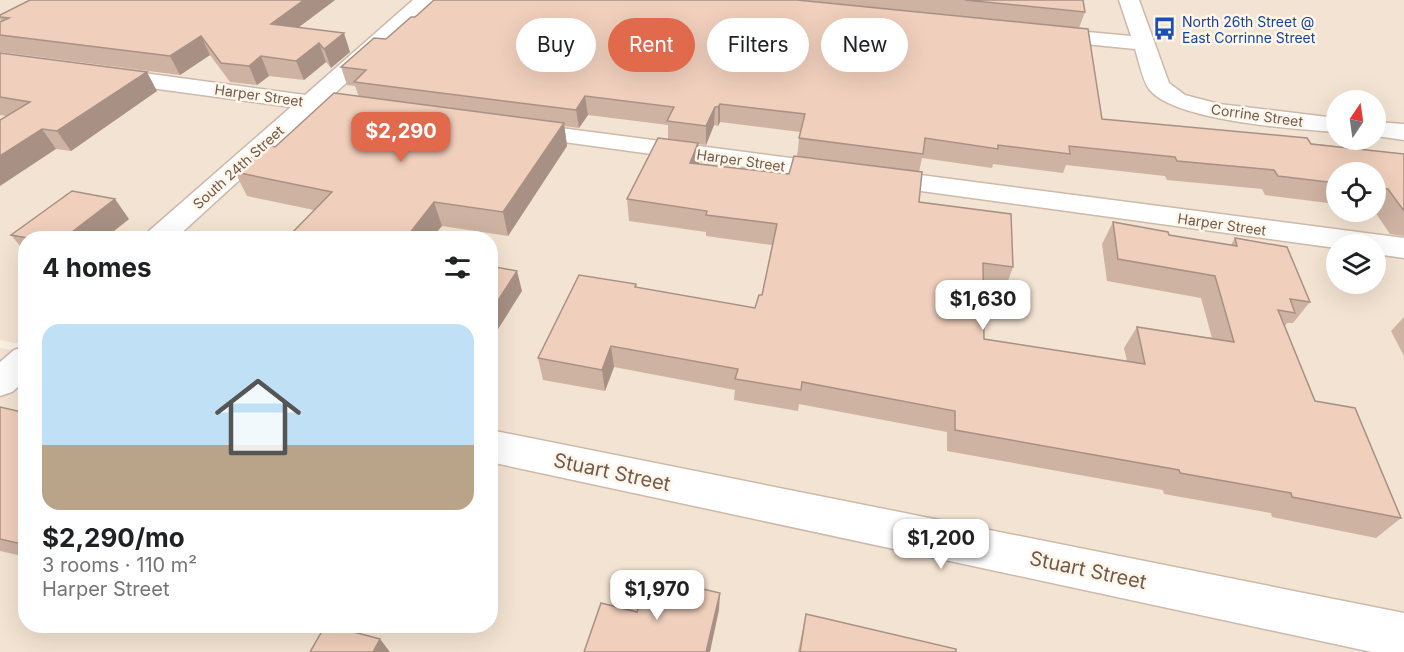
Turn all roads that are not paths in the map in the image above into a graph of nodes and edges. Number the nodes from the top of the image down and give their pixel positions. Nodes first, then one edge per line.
1 (425, 0) edge
2 (1129, 0) edge
3 (1026, 32) edge
4 (1145, 44) junction
5 (80, 71) edge
6 (310, 102) junction
7 (389, 113) edge
8 (1326, 124) edge
9 (496, 127) edge
10 (1386, 130) edge
11 (1404, 132) edge
12 (167, 231) edge
13 (1326, 238) edge
14 (1386, 247) edge
15 (1404, 249) edge
16 (0, 345) edge
17 (18, 348) edge
18 (18, 366) edge
19 (0, 382) edge
20 (498, 448) edge
21 (1404, 636) edge

1 - 6 street, South 24th Street
2 - 4 street, Corrine Street
3 - 4 street
4 - 8 street, Corrine Street
5 - 6 street, Harper Street
6 - 7 street, Harper Street
6 - 12 street, South 24th Street
9 - 13 street, Harper Street
10 - 11 street
14 - 15 street, Harper Street
16 - 17 street
18 - 19 street
20 - 21 street, Stuart Street

